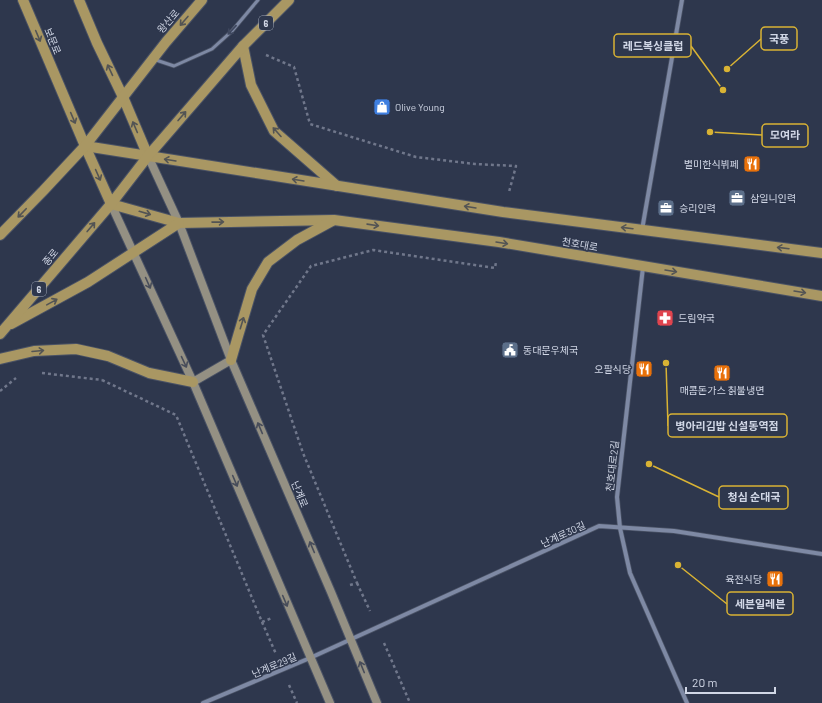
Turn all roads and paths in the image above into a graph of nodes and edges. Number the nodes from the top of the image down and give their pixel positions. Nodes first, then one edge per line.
1 (23, 0) edge
2 (79, 0) edge
3 (202, 0) edge
4 (258, 0) edge
5 (289, 0) edge
6 (682, 0) edge
7 (243, 46) junction
8 (153, 59) junction
9 (123, 97) junction
10 (85, 146) junction
11 (148, 156) junction
12 (337, 186) junction
13 (111, 204) junction
14 (503, 212) junction
15 (334, 220) junction
16 (179, 223) junction
17 (642, 230) junction
18 (0, 235) edge
19 (499, 242) junction
20 (134, 253) junction
21 (822, 253) edge
22 (643, 267) junction
23 (822, 296) edge
24 (3, 330) edge
25 (108, 356) junction
26 (0, 359) edge
27 (231, 360) junction
28 (39, 373) dead end
29 (18, 376) dead end
30 (102, 380) junction
31 (193, 382) junction
32 (0, 392) edge
33 (620, 528) junction
34 (822, 554) edge
35 (331, 592) junction
36 (289, 610) junction
37 (351, 639) junction
38 (310, 658) junction
39 (203, 703) edge
40 (330, 703) edge
41 (377, 703) edge
42 (687, 703) edge

1 -> 10 main road, 보문로
9 -> 2 main road
3 -> 8 main road, 왕산로
4 -> 8 lane
5 - 7 main road, 6
6 - 17 street
11 -> 7 main road, 종로
12 -> 7 main road
7 - 14 path
8 - 9 main road, 왕산로
9 - 10 main road, 왕산로
11 -> 9 main road
10 - 11 main road
10 -> 13 main road, 보문로
10 -> 18 main road, 왕산로
12 -> 11 main road
11 - 13 main road, 종로
11 - 16 main road, 난계로
14 -> 12 main road
13 -> 16 main road, 천호대로
13 - 20 main road
24 -> 13 main road, 종로 / 6
17 -> 14 main road
16 -> 15 main road, 천호대로
15 -> 19 main road, 천호대로
27 -> 15 main road
16 - 20 main road
16 - 27 main road, 난계로
21 -> 17 main road
19 -> 22 main road, 천호대로
19 - 35 path
24 -> 20 main road
20 -> 31 main road
22 -> 23 main road, 천호대로
22 - 33 street, 천호대로2길
26 -> 25 main road
25 - 30 path
25 - 31 main road
27 - 31 main road
35 -> 27 main road, 난계로
28 - 30 path
29 - 32 path
30 - 36 path
31 -> 36 main road
33 - 34 street, 난계로30길
33 - 37 street, 난계로30길
33 - 42 street, 천호대로2길
35 - 37 main road, 난계로
36 - 38 main road
37 - 38 street, 난계로29길
41 -> 37 main road, 난계로
38 - 39 street, 난계로29길
38 - 40 main road

